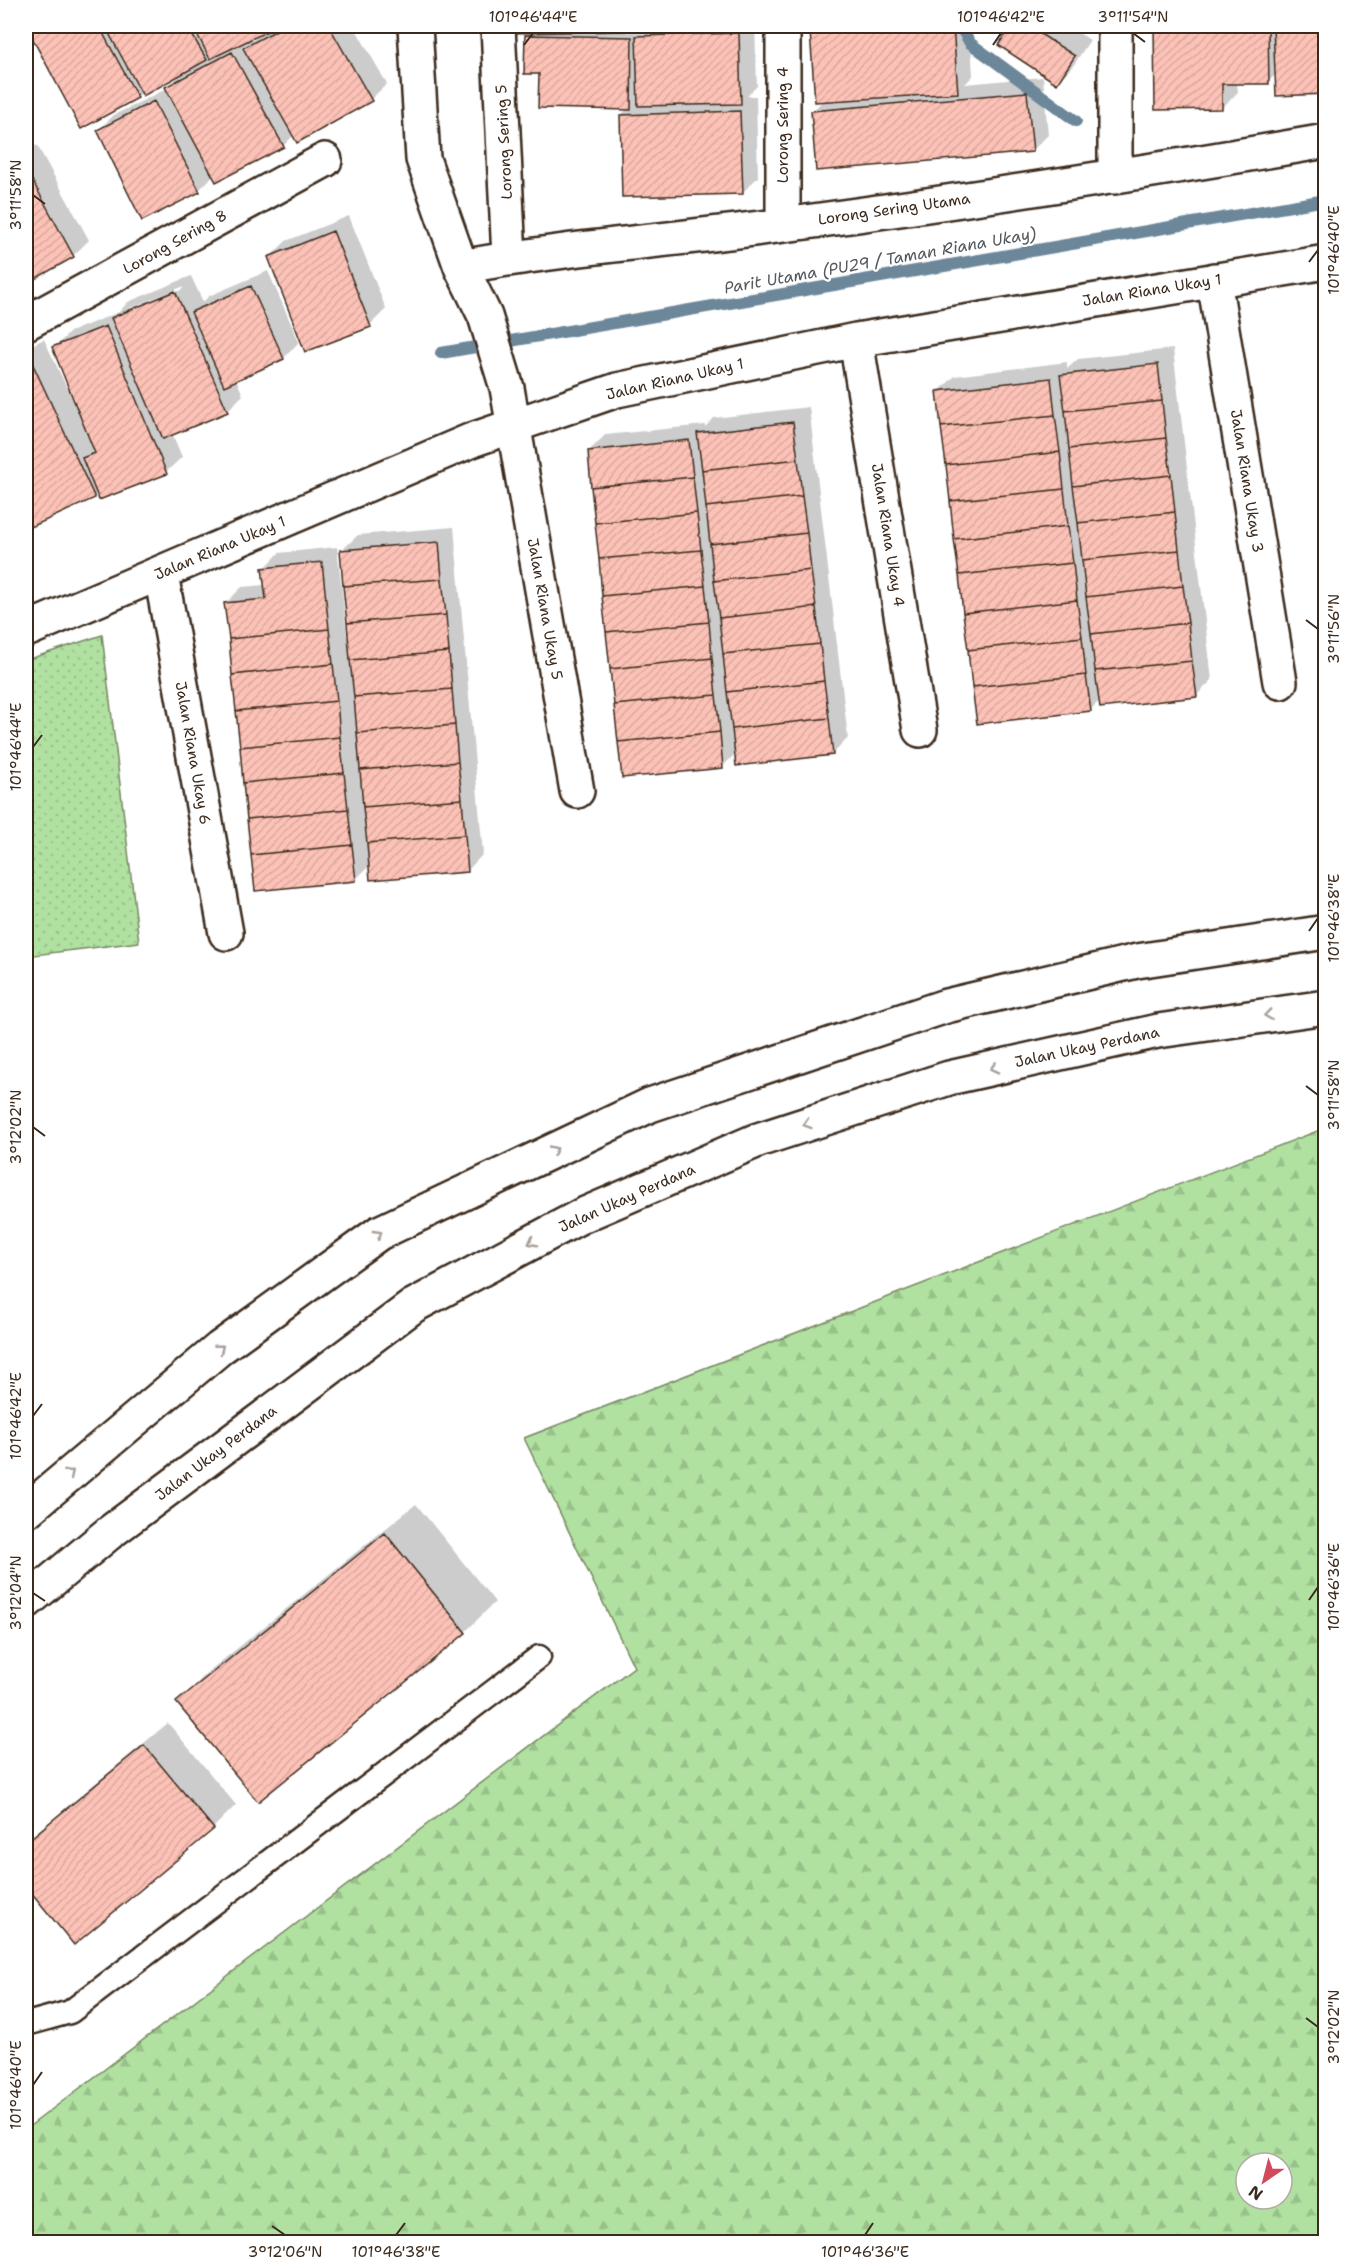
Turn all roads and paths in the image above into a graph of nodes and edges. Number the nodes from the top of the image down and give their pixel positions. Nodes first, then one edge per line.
1 (415, 26) edge
2 (498, 26) edge
3 (783, 26) edge
4 (1115, 26) edge
5 (1326, 141) edge
6 (325, 160) dead end
7 (1115, 177) junction
8 (783, 225) junction
9 (509, 258) junction
10 (1326, 262) edge
11 (462, 267) junction
12 (1214, 280) junction
13 (26, 323) edge
14 (856, 340) junction
15 (513, 427) junction
16 (161, 574) junction
17 (26, 630) edge
18 (1280, 682) dead end
19 (920, 730) dead end
20 (577, 790) dead end
21 (226, 933) dead end
22 (1326, 933) edge
23 (1326, 1007) edge
24 (26, 1511) edge
25 (26, 1602) edge
26 (539, 1657) dead end
27 (26, 2021) edge

1 - 11 street, Jalan Riana Ukay 5
2 - 9 street, Lorong Sering 5
3 - 8 street, Lorong Sering 4
4 - 7 street
5 - 7 street, Lorong Sering Utama
6 - 13 street, Lorong Sering 8
7 - 8 street, Lorong Sering Utama
8 - 9 street, Lorong Sering Utama
9 - 11 street, Lorong Sering Utama
10 - 12 street, Jalan Riana Ukay 1
11 - 15 street, Jalan Riana Ukay 5
12 - 14 street, Jalan Riana Ukay 1
12 - 18 street, Jalan Riana Ukay 3
14 - 15 street, Jalan Riana Ukay 1
14 - 19 street, Jalan Riana Ukay 4
15 - 16 street, Jalan Riana Ukay 1
15 - 20 street, Jalan Riana Ukay 5
16 - 17 street, Jalan Riana Ukay 1
16 - 21 street, Jalan Riana Ukay 6
24 -> 22 street
23 -> 25 street, Jalan Ukay Perdana
26 - 27 lane

